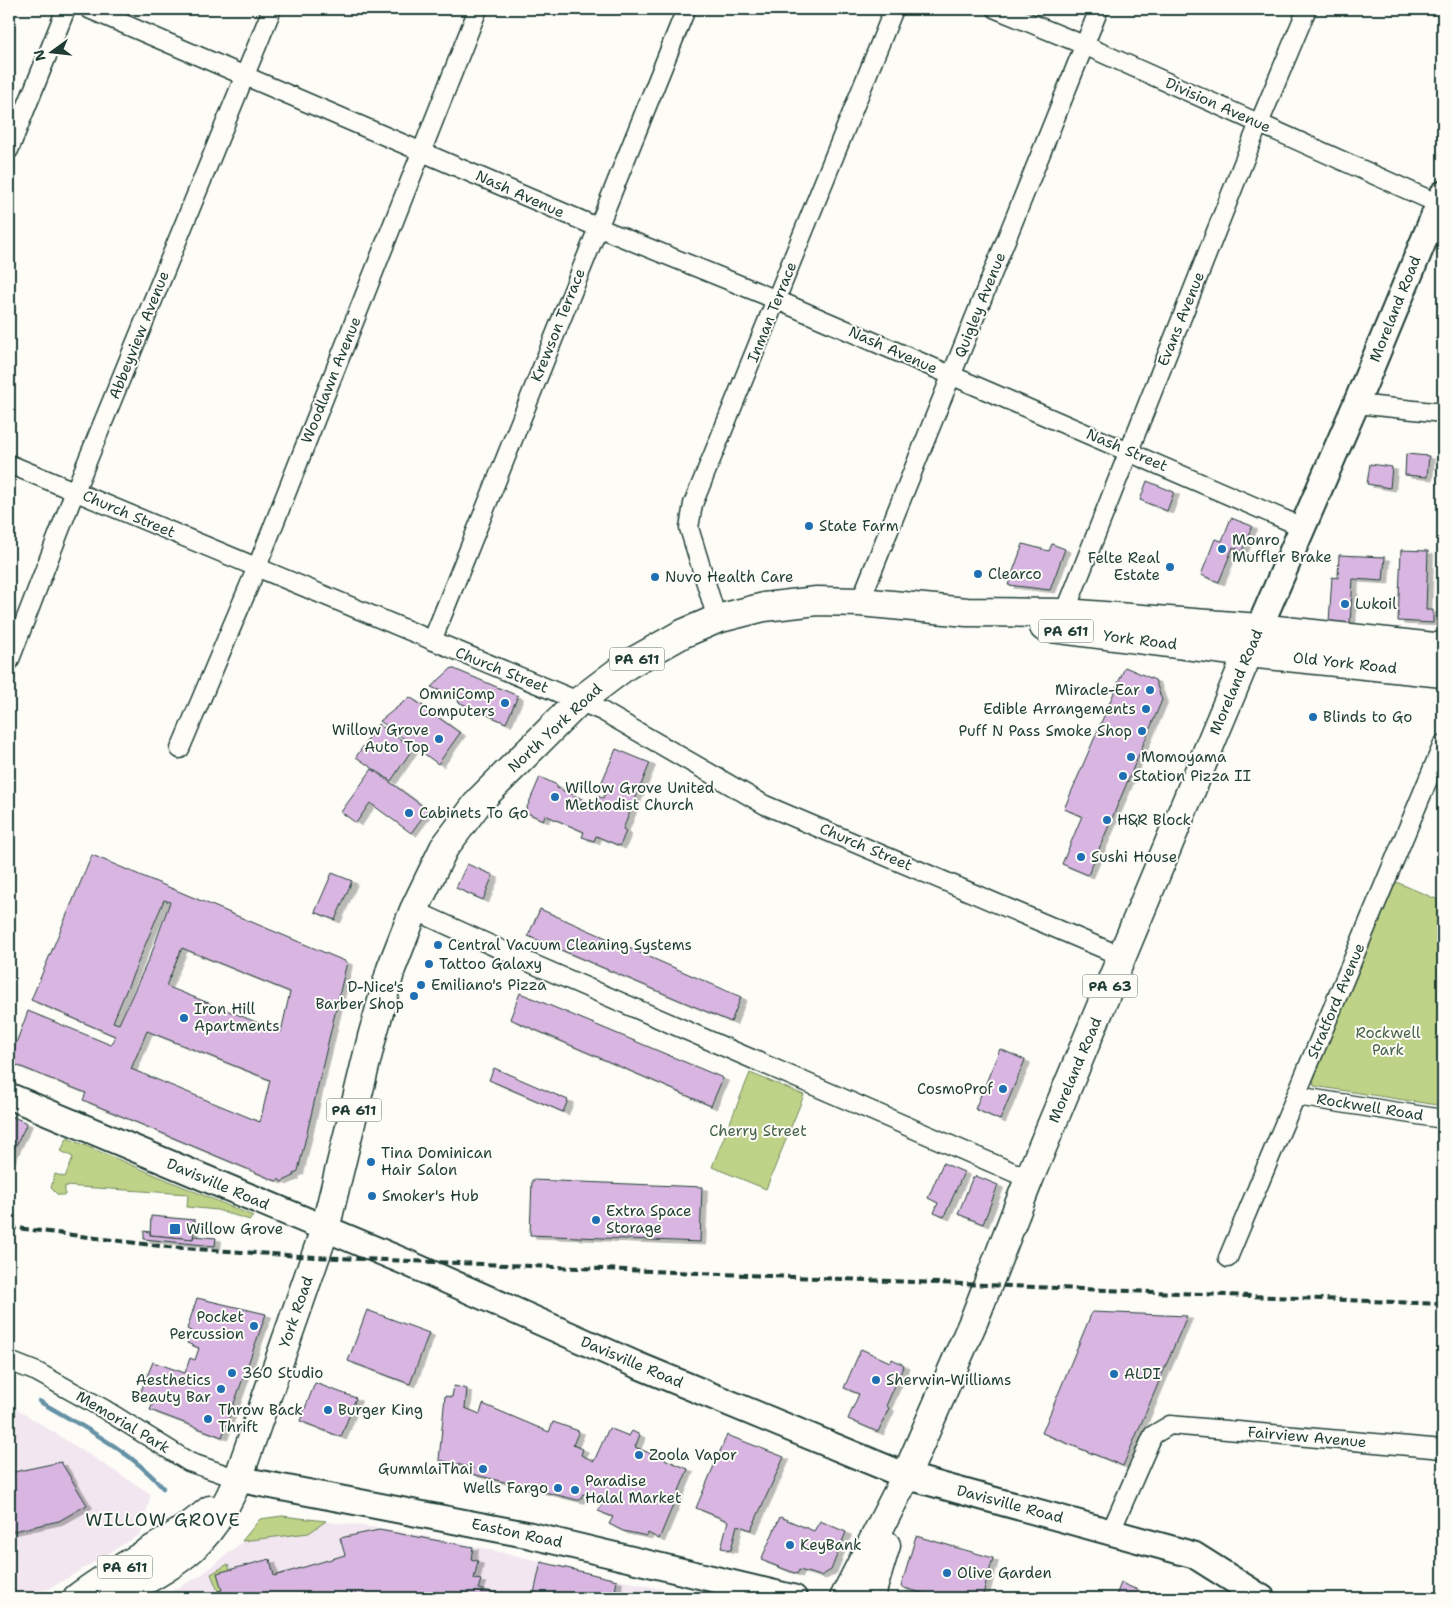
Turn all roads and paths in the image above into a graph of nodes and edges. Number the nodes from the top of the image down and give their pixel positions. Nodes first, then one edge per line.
1 (66, 9) edge
2 (89, 9) edge
3 (272, 9) edge
4 (478, 9) edge
5 (686, 9) edge
6 (894, 9) edge
7 (996, 9) edge
8 (1099, 9) edge
9 (1306, 9) edge
10 (1084, 45) junction
11 (245, 76) junction
12 (1259, 123) junction
13 (9, 150) edge
14 (422, 151) junction
15 (1441, 199) edge
16 (597, 227) junction
17 (777, 300) junction
18 (952, 376) junction
19 (1356, 404) junction
20 (1443, 413) edge
21 (1129, 451) junction
22 (9, 464) edge
23 (75, 491) junction
24 (1302, 527) junction
25 (257, 567) junction
26 (860, 602) junction
27 (967, 612) joint
28 (717, 619) junction
29 (1061, 621) junction
30 (1259, 628) junction
31 (432, 641) junction
32 (1443, 648) edge
33 (1248, 653) junction
34 (9, 662) edge
35 (1443, 673) edge
36 (578, 702) junction
37 (1443, 744) edge
38 (180, 749) dead end
39 (414, 910) junction
40 (1123, 957) junction
41 (9, 1096) edge
42 (1296, 1096) junction
43 (1443, 1119) edge
44 (1029, 1179) junction
45 (325, 1228) junction
46 (1228, 1258) dead end
47 (9, 1361) edge
48 (1443, 1449) edge
49 (906, 1476) junction
50 (238, 1480) junction
51 (1111, 1532) junction
52 (94, 1594) edge
53 (62, 1598) edge
54 (794, 1598) edge
55 (844, 1598) edge
56 (870, 1598) edge
57 (1262, 1598) edge

1 - 13 street
2 - 11 street, Nash Avenue
3 - 11 street, Abbeyview Avenue
4 - 14 street, Woodlawn Avenue
5 - 16 street, Krewson Terrace
6 - 17 street, Inman Terrace
7 - 10 street, Division Avenue
8 - 10 street, Quigley Avenue
9 - 12 street, Evans Avenue
10 - 12 street, Division Avenue
10 - 18 street, Quigley Avenue
11 - 14 street, Nash Avenue
11 - 23 street, Abbeyview Avenue
12 - 15 street, Division Avenue
12 - 21 street, Evans Avenue
14 - 16 street, Nash Avenue
14 - 25 street, Woodlawn Avenue
15 - 19 street, Moreland Road / PA 63
16 - 17 street, Nash Avenue
16 - 31 street, Krewson Terrace
17 - 18 street, Nash Avenue
17 - 28 street, Inman Terrace
18 - 21 street, Nash Street
18 - 26 street, Quigley Avenue
19 - 20 street
19 - 24 street, Moreland Road / PA 63
21 - 24 street, Nash Street
21 - 29 street, Evans Avenue
22 - 23 street, Church Street
23 - 25 street, Church Street
23 - 34 street, Abbeyview Avenue
24 - 30 street, Moreland Road / PA 63
25 - 31 street, Church Street
25 - 38 street, Woodlawn Avenue
26 - 27 main road, North York Road / PA 611
26 - 28 main road, North York Road / PA 611
27 - 29 main road, York Road / PA 611
28 - 36 main road, North York Road / PA 611
29 - 30 main road, York Road / PA 611
29 - 33 main road, York Road / PA 611
30 - 32 main road, Old York Road / PA 611
30 - 33 main road, Moreland Road / PA 63
31 - 36 street, Church Street
33 - 35 main road, Old York Road / PA 611
33 - 40 main road, Moreland Road / PA 63
36 - 39 main road, North York Road / PA 611
36 - 40 street, Church Street
37 - 42 street, Stratford Avenue
39 - 44 street
39 - 45 main road, North York Road / PA 611
40 - 44 main road, Moreland Road / PA 63
41 - 45 street, Davisville Road
42 - 43 street, Rockwell Road
42 - 46 street, Stratford Avenue
44 - 49 main road, Moreland Road / PA 63
45 - 49 street, Davisville Road
45 - 50 main road, York Road / PA 611
47 - 50 street, Memorial Park
48 - 51 street, Fairview Avenue
49 - 51 street, Davisville Road
49 - 55 main road, PA 63
49 - 56 main road, PA 63
50 - 52 main road, PA 611
50 - 54 street, Easton Road
51 - 57 street, Davisville Road
52 - 53 main road

